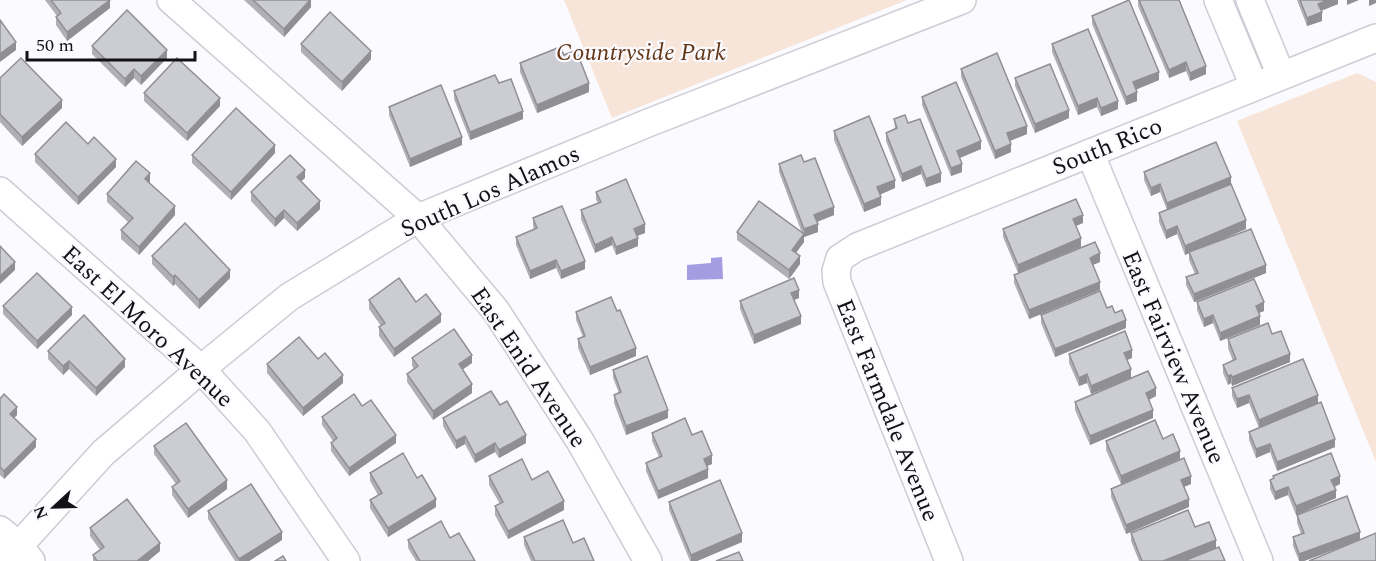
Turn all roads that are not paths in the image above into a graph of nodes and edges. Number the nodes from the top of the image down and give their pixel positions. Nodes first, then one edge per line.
1 (962, 0) edge
2 (1218, 0) edge
3 (1250, 0) edge
4 (176, 2) edge
5 (1376, 38) edge
6 (1281, 75) junction
7 (1254, 86) junction
8 (1090, 153) junction
9 (0, 191) edge
10 (418, 218) junction
11 (840, 258) joint
12 (201, 369) junction
13 (13, 549) edge
14 (346, 561) edge
15 (648, 561) edge
16 (950, 561) edge
17 (1259, 561) edge

1 - 10 street, South Los Alamos
2 - 7 street
3 - 6 street
4 - 10 street, East Enid Avenue
5 - 6 street, South Rico
6 - 7 street, South Rico
7 - 8 street, South Rico
8 - 11 street, South Rico
8 - 17 street, East Fairview Avenue
9 - 12 street, East El Moro Avenue
10 - 12 street, South Los Alamos
10 - 15 street, East Enid Avenue
11 - 16 street, East Farmdale Avenue
12 - 13 street, South Los Alamos
12 - 14 street, East El Moro Avenue

